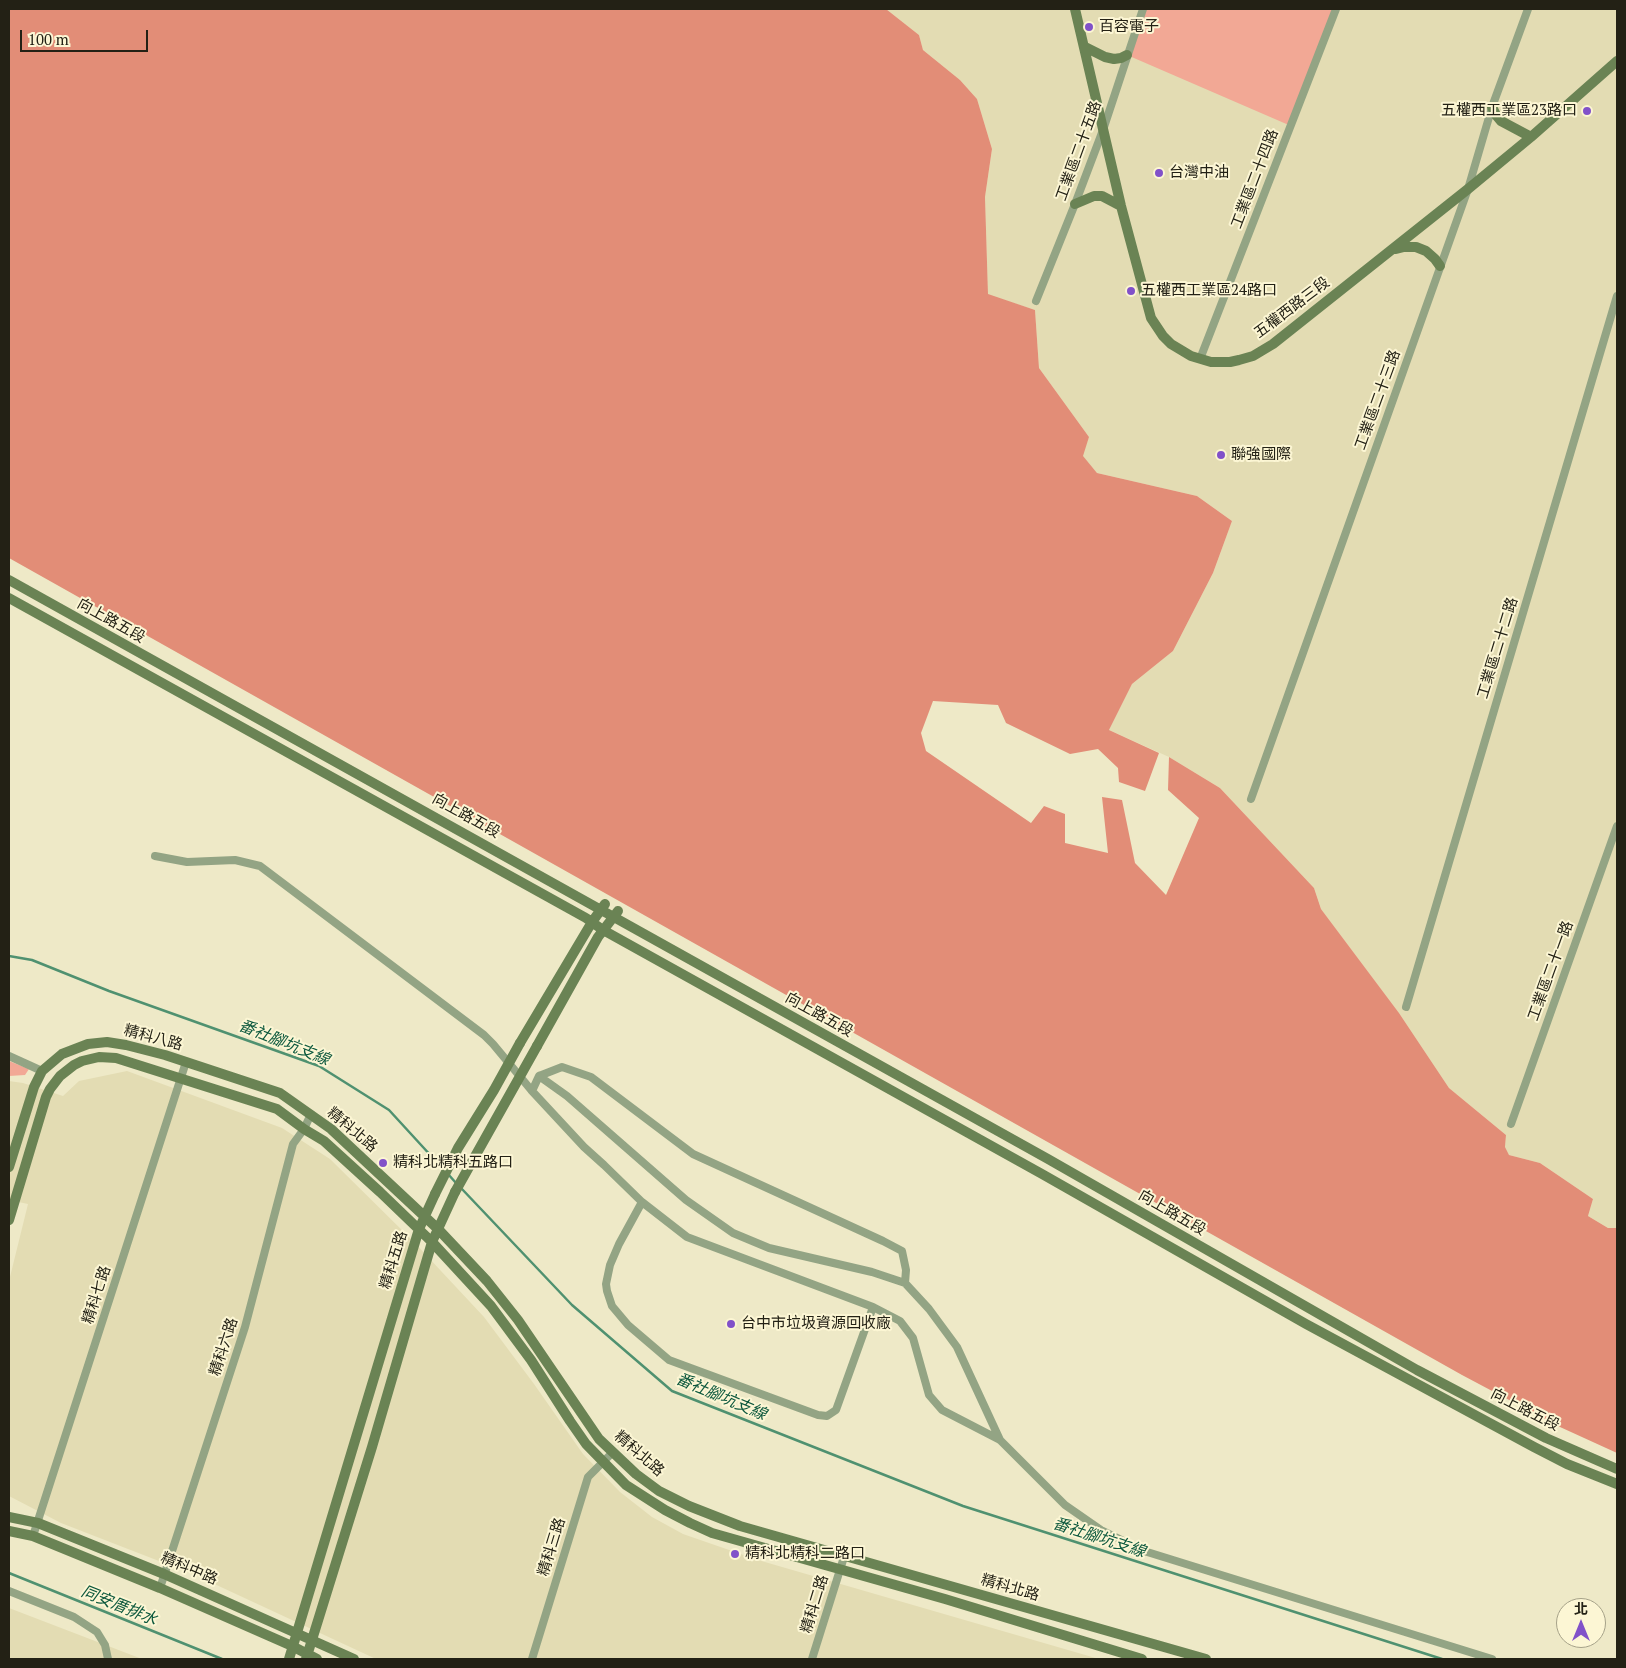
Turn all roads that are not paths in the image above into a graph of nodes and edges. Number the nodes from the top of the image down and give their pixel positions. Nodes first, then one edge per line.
1 (1075, 9) edge
2 (1143, 9) edge
3 (1336, 9) edge
4 (1528, 9) edge
5 (1085, 47) junction
6 (1127, 55) junction
7 (1617, 61) edge
8 (1492, 107) junction
9 (1103, 130) junction
10 (1531, 137) junction
11 (1468, 190) junction
12 (1076, 204) junction
13 (1121, 206) junction
14 (1393, 250) junction
15 (1440, 266) junction
16 (1617, 296) edge
17 (1036, 301) dead end
18 (1200, 359) junction
19 (9, 580) edge
20 (9, 598) edge
21 (1251, 799) dead end
22 (1617, 826) edge
23 (155, 856) dead end
24 (603, 907) junction
25 (616, 915) junction
26 (592, 922) junction
27 (603, 930) junction
28 (1406, 1007) dead end
29 (9, 1056) edge
30 (186, 1062) junction
31 (42, 1071) junction
32 (539, 1076) junction
33 (181, 1077) junction
34 (532, 1091) junction
35 (311, 1114) junction
36 (1511, 1124) dead end
37 (304, 1129) junction
38 (9, 1167) edge
39 (642, 1202) junction
40 (424, 1215) junction
41 (9, 1220) edge
42 (419, 1229) junction
43 (438, 1229) junction
44 (432, 1242) junction
45 (905, 1283) junction
46 (873, 1307) junction
47 (1000, 1440) junction
48 (613, 1452) junction
49 (603, 1461) junction
50 (1617, 1469) edge
51 (1617, 1484) edge
52 (9, 1517) edge
53 (38, 1523) junction
54 (9, 1531) edge
55 (33, 1536) junction
56 (844, 1557) junction
57 (839, 1569) junction
58 (164, 1574) junction
59 (160, 1588) junction
60 (9, 1591) edge
61 (297, 1632) junction
62 (313, 1641) junction
63 (292, 1646) junction
64 (1190, 1657) edge
65 (311, 1658) edge
66 (108, 1659) edge
67 (289, 1659) edge
68 (354, 1659) edge
69 (532, 1659) edge
70 (812, 1659) edge
71 (1142, 1659) edge
72 (1206, 1659) edge
73 (1492, 1659) edge

1 - 5 street, 五權西路三段
2 - 6 street, 工業區二十五路
3 - 18 street, 工業區二十四路
4 - 8 street, 工業區二十三路
5 - 6 street
5 - 9 street, 五權西路三段
6 - 9 street, 工業區二十五路
7 - 10 street, 五權西路三段
8 - 10 street
8 - 11 street, 工業區二十三路
9 - 12 street, 工業區二十五路
9 - 13 street, 五權西路三段
10 - 11 street, 五權西路三段
11 - 14 street, 五權西路三段
11 - 15 street, 工業區二十三路
12 - 13 street
12 - 17 street, 工業區二十五路
13 - 18 street, 五權西路三段
14 - 15 street
14 - 18 street, 五權西路三段
15 - 21 street, 工業區二十三路
16 - 28 street, 工業區二十二路
19 - 24 street, 向上路五段
20 - 26 street, 向上路五段
22 - 36 street, 工業區二十一路
23 - 34 street
24 - 25 street, 向上路五段
24 - 26 street, 精科五路
25 - 27 street, 精科五路
25 - 50 street, 向上路五段
26 - 27 street, 向上路五段
26 - 40 street, 精科五路, bridge
27 - 43 street, 精科五路, bridge
27 - 51 street, 向上路五段
29 - 31 street
30 - 31 street, 精科八路
30 - 33 street, 精科七路
30 - 35 street, 精科北路
31 - 38 street, 精科八路
32 - 34 street
32 - 45 street
32 - 45 street
33 - 37 street, 精科北路
33 - 41 street, 精科八路
33 - 53 street, 精科七路
34 - 39 street
35 - 37 street, 精科六路
35 - 40 street, 精科北路
37 - 42 street, 精科北路
37 - 58 street, 精科六路
39 - 46 street
39 - 46 street
40 - 42 street, 精科五路
40 - 43 street, 精科北路
42 - 44 street, 精科北路
42 - 61 street, 精科五路
43 - 44 street, 精科五路
43 - 48 street, 精科北路
44 - 49 street, 精科北路
44 - 62 street, 精科五路
45 - 47 street
46 - 47 street
47 - 73 street
48 - 49 street, 精科三路
48 - 56 street, 精科北路
49 - 57 street, 精科北路
49 - 69 street, 精科三路
52 - 53 street, 精科中路
53 - 55 street, 精科七路
53 - 58 street, 精科中路
54 - 55 street, 精科中路
55 - 59 street, 精科中路
56 - 57 street, 精科二路
56 - 64 street, 精科北路
57 - 70 street, 精科二路
57 - 71 street, 精科北路
58 - 59 street, 精科六路
58 - 61 street, 精科中路
59 - 63 street, 精科中路
60 - 66 street
61 - 62 street, 精科中路
61 - 63 street, 精科五路
62 - 65 street, 精科五路
62 - 68 street, 精科中路
63 - 65 street, 精科中路
63 - 67 street, 精科五路
64 - 72 street, 精科北路

